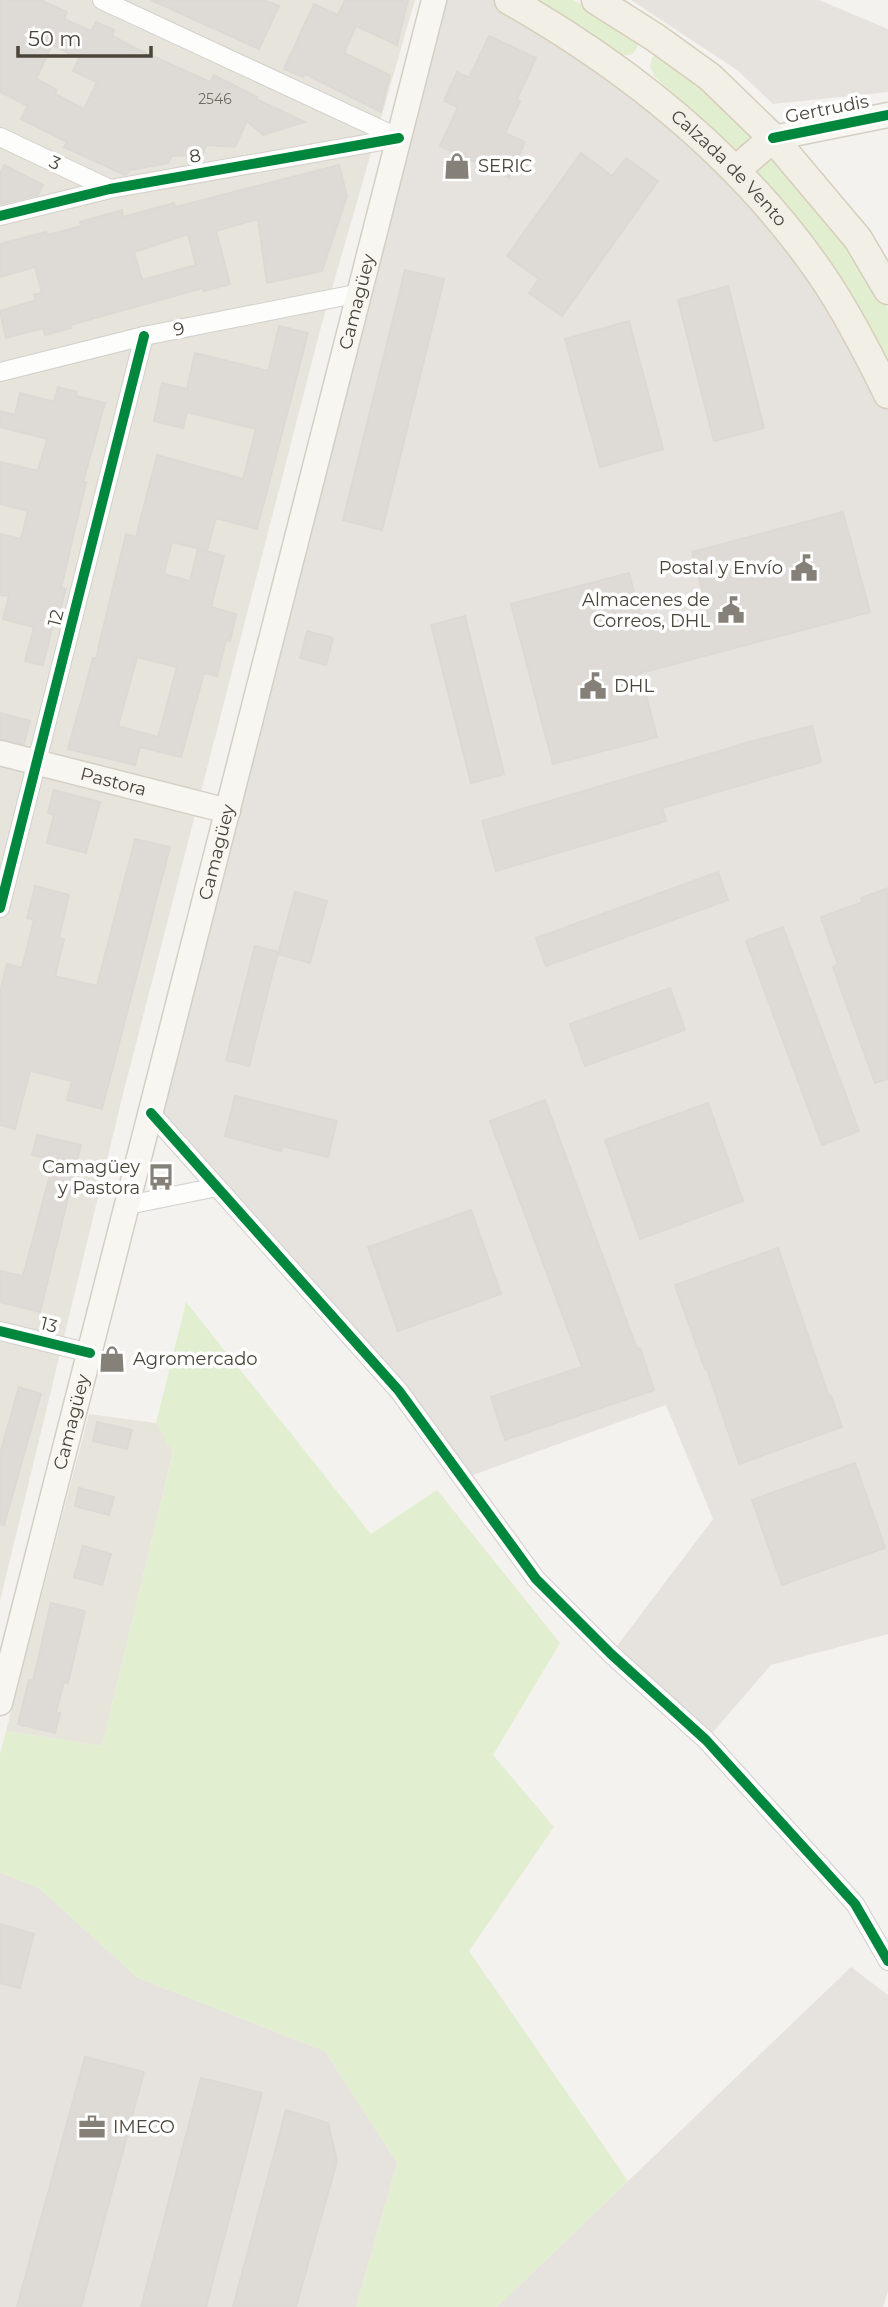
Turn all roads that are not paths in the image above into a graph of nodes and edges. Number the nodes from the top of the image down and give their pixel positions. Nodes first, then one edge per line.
1 (102, 0) edge
2 (434, 0) edge
3 (509, 0) edge
4 (596, 0) edge
5 (656, 38) junction
6 (629, 77) junction
7 (888, 115) edge
8 (0, 137) edge
9 (399, 138) junction
10 (773, 138) junction
11 (736, 170) junction
12 (110, 189) junction
13 (0, 216) edge
14 (888, 290) edge
15 (360, 293) junction
16 (144, 336) junction
17 (0, 372) edge
18 (888, 394) edge
19 (0, 753) edge
20 (38, 762) junction
21 (228, 811) junction
22 (0, 908) edge
23 (151, 1113) junction
24 (217, 1187) junction
25 (128, 1205) junction
26 (0, 1331) edge
27 (90, 1353) junction
28 (0, 1703) edge
29 (888, 1961) edge

1 - 9 street
2 - 9 main road, Camagüey
3 - 6 main road, Calzada de Vento
4 - 5 main road
5 - 6 main road
5 - 10 main road
6 - 11 main road, Calzada de Vento
7 - 10 main road, Gertrudis
8 - 12 street, 3
9 - 12 street, 8
9 - 15 main road, Camagüey
10 - 11 main road
10 - 14 main road
11 - 18 main road, Calzada de Vento
12 - 13 street, 8
15 - 16 street, 9
15 - 21 main road, Camagüey
16 - 17 street, 9
16 - 20 street, 12
19 - 20 main road, Pastora
20 - 21 main road, Pastora
20 - 22 street, 12
21 - 23 main road, Camagüey
23 - 24 street
23 - 25 main road, Camagüey
24 - 25 street
24 - 29 street
25 - 27 main road, Camagüey
26 - 27 street, 13
27 - 28 main road, Camagüey

